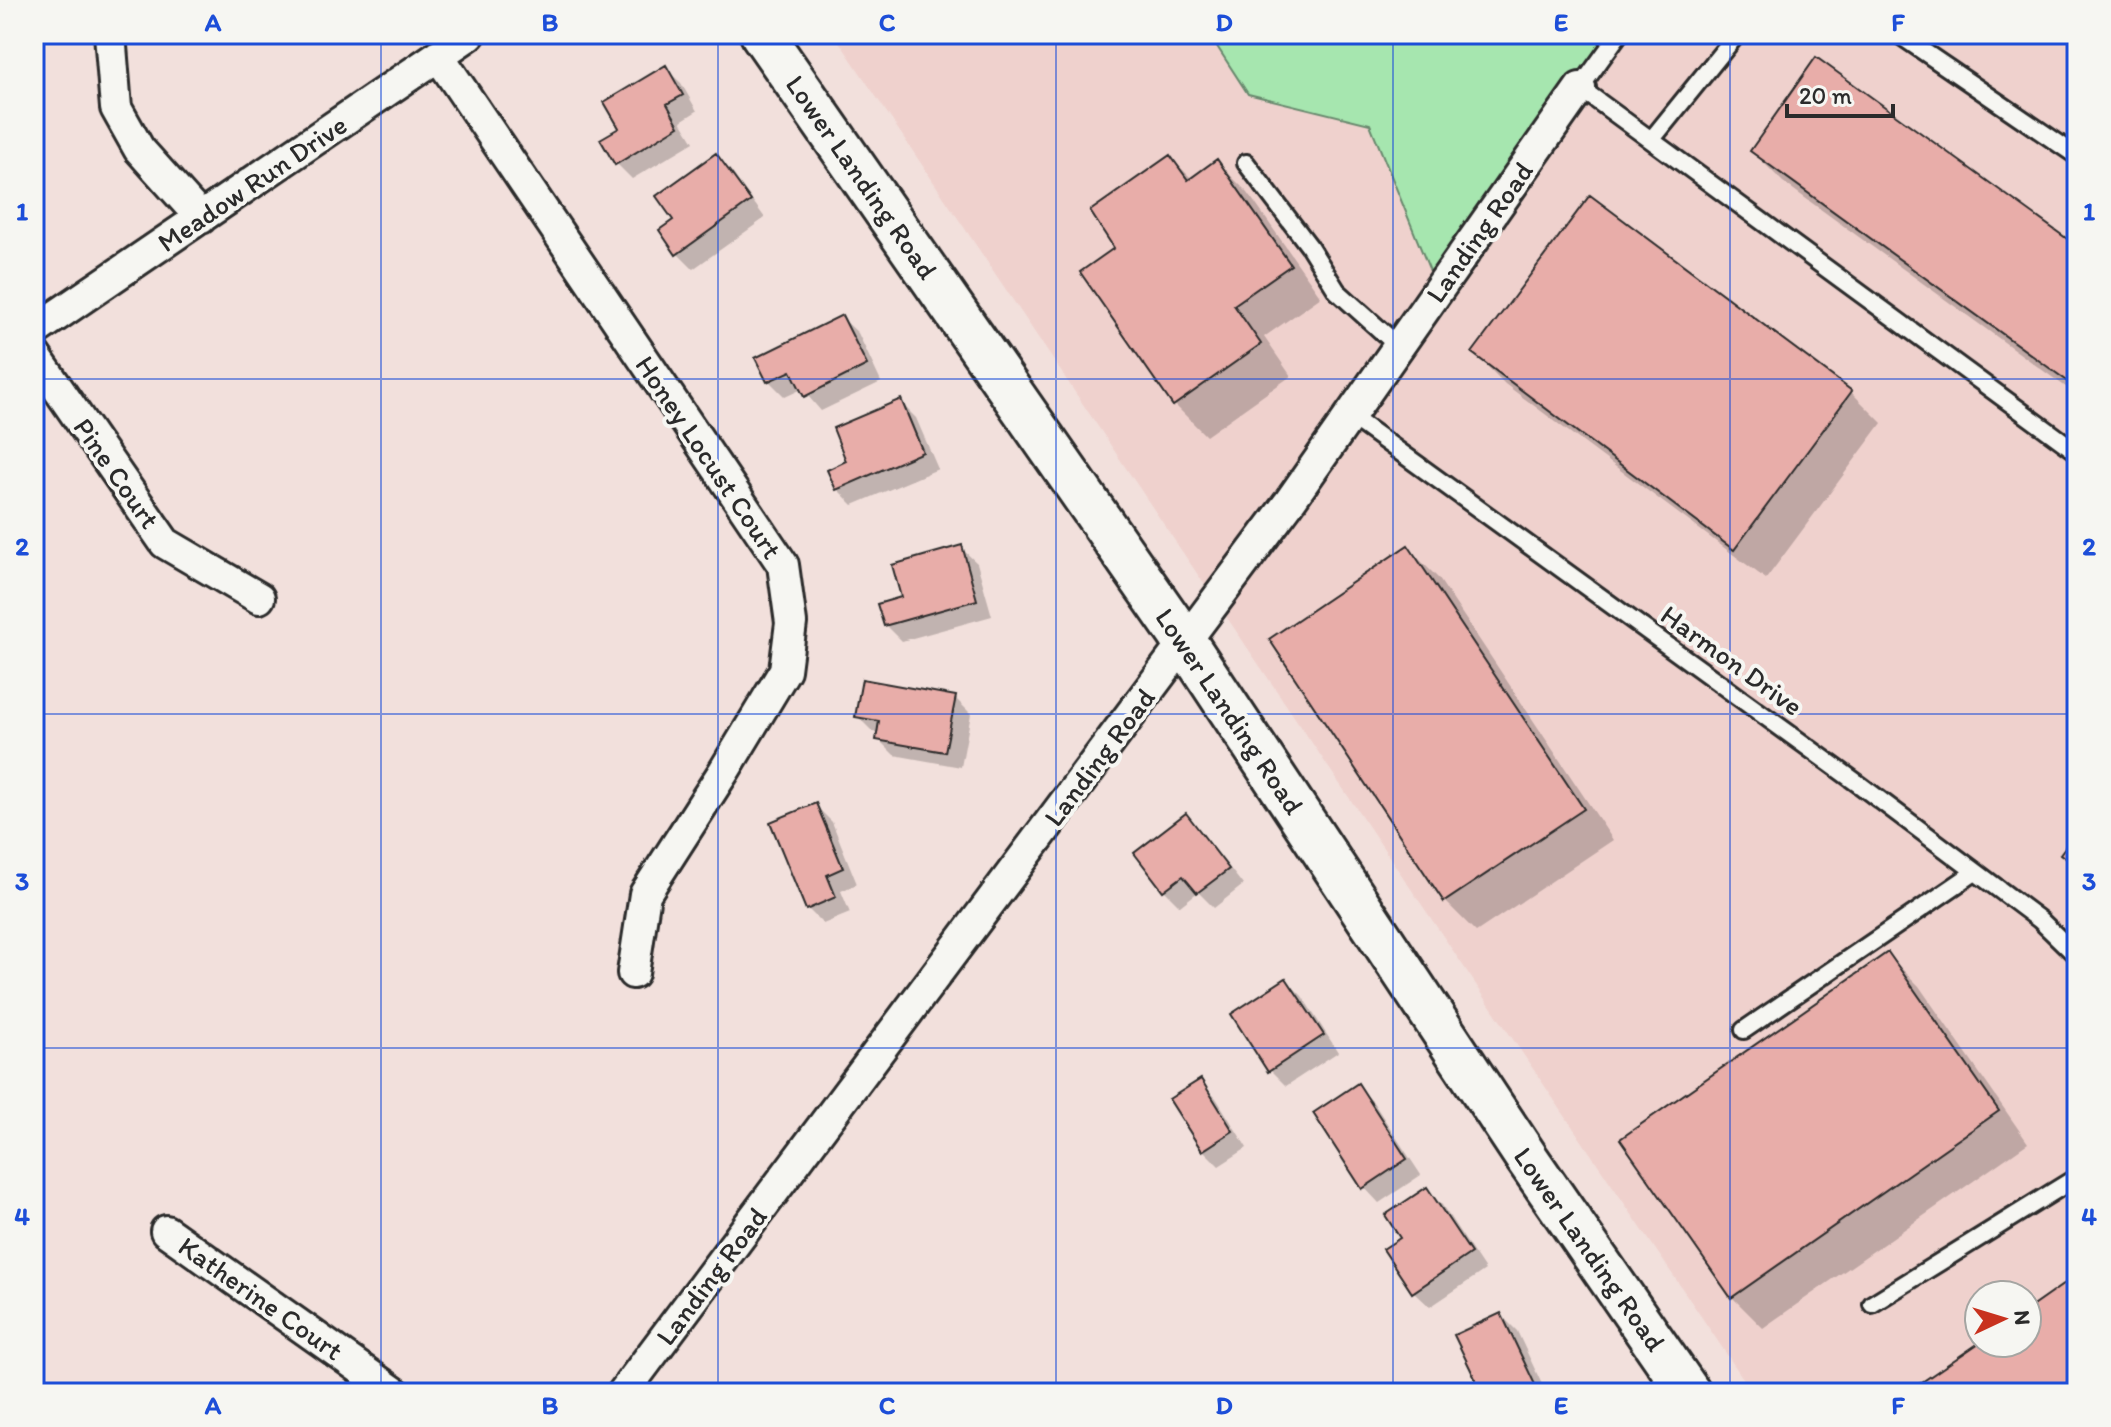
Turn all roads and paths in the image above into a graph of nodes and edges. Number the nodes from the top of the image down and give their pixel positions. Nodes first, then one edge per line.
1 (110, 34) edge
2 (470, 34) edge
3 (762, 34) edge
4 (1619, 34) edge
5 (1737, 34) edge
6 (1898, 34) edge
7 (438, 55) junction
8 (1580, 88) junction
9 (1652, 139) junction
10 (2077, 156) edge
11 (1246, 163) dead end
12 (201, 218) junction
13 (34, 331) edge
14 (1398, 346) junction
15 (34, 354) edge
16 (1349, 415) junction
17 (2077, 452) edge
18 (259, 598) dead end
19 (1185, 642) junction
20 (1975, 872) junction
21 (2077, 956) edge
22 (633, 973) dead end
23 (1744, 1030) dead end
24 (2077, 1177) edge
25 (166, 1231) dead end
26 (1872, 1304) dead end
27 (395, 1393) edge
28 (623, 1393) edge
29 (1689, 1393) edge

1 - 12 street
2 - 7 street, Meadow Run Drive
3 - 19 main road, Lower Landing Road
4 - 8 lane, Landing Road
5 - 9 lane
6 - 10 lane
7 - 12 street, Meadow Run Drive
7 - 22 street, Honey Locust Court
8 - 9 lane
8 - 14 street, Landing Road
9 - 17 lane
11 - 14 lane
12 - 13 street, Meadow Run Drive
14 - 16 street, Landing Road
15 - 18 street, Pine Court
16 - 19 street, Landing Road
16 - 20 lane, Harmon Drive
19 - 28 street, Landing Road
19 - 29 main road, Lower Landing Road
20 - 21 lane, Harmon Drive
20 - 23 lane
24 - 26 lane
25 - 27 street, Katherine Court

